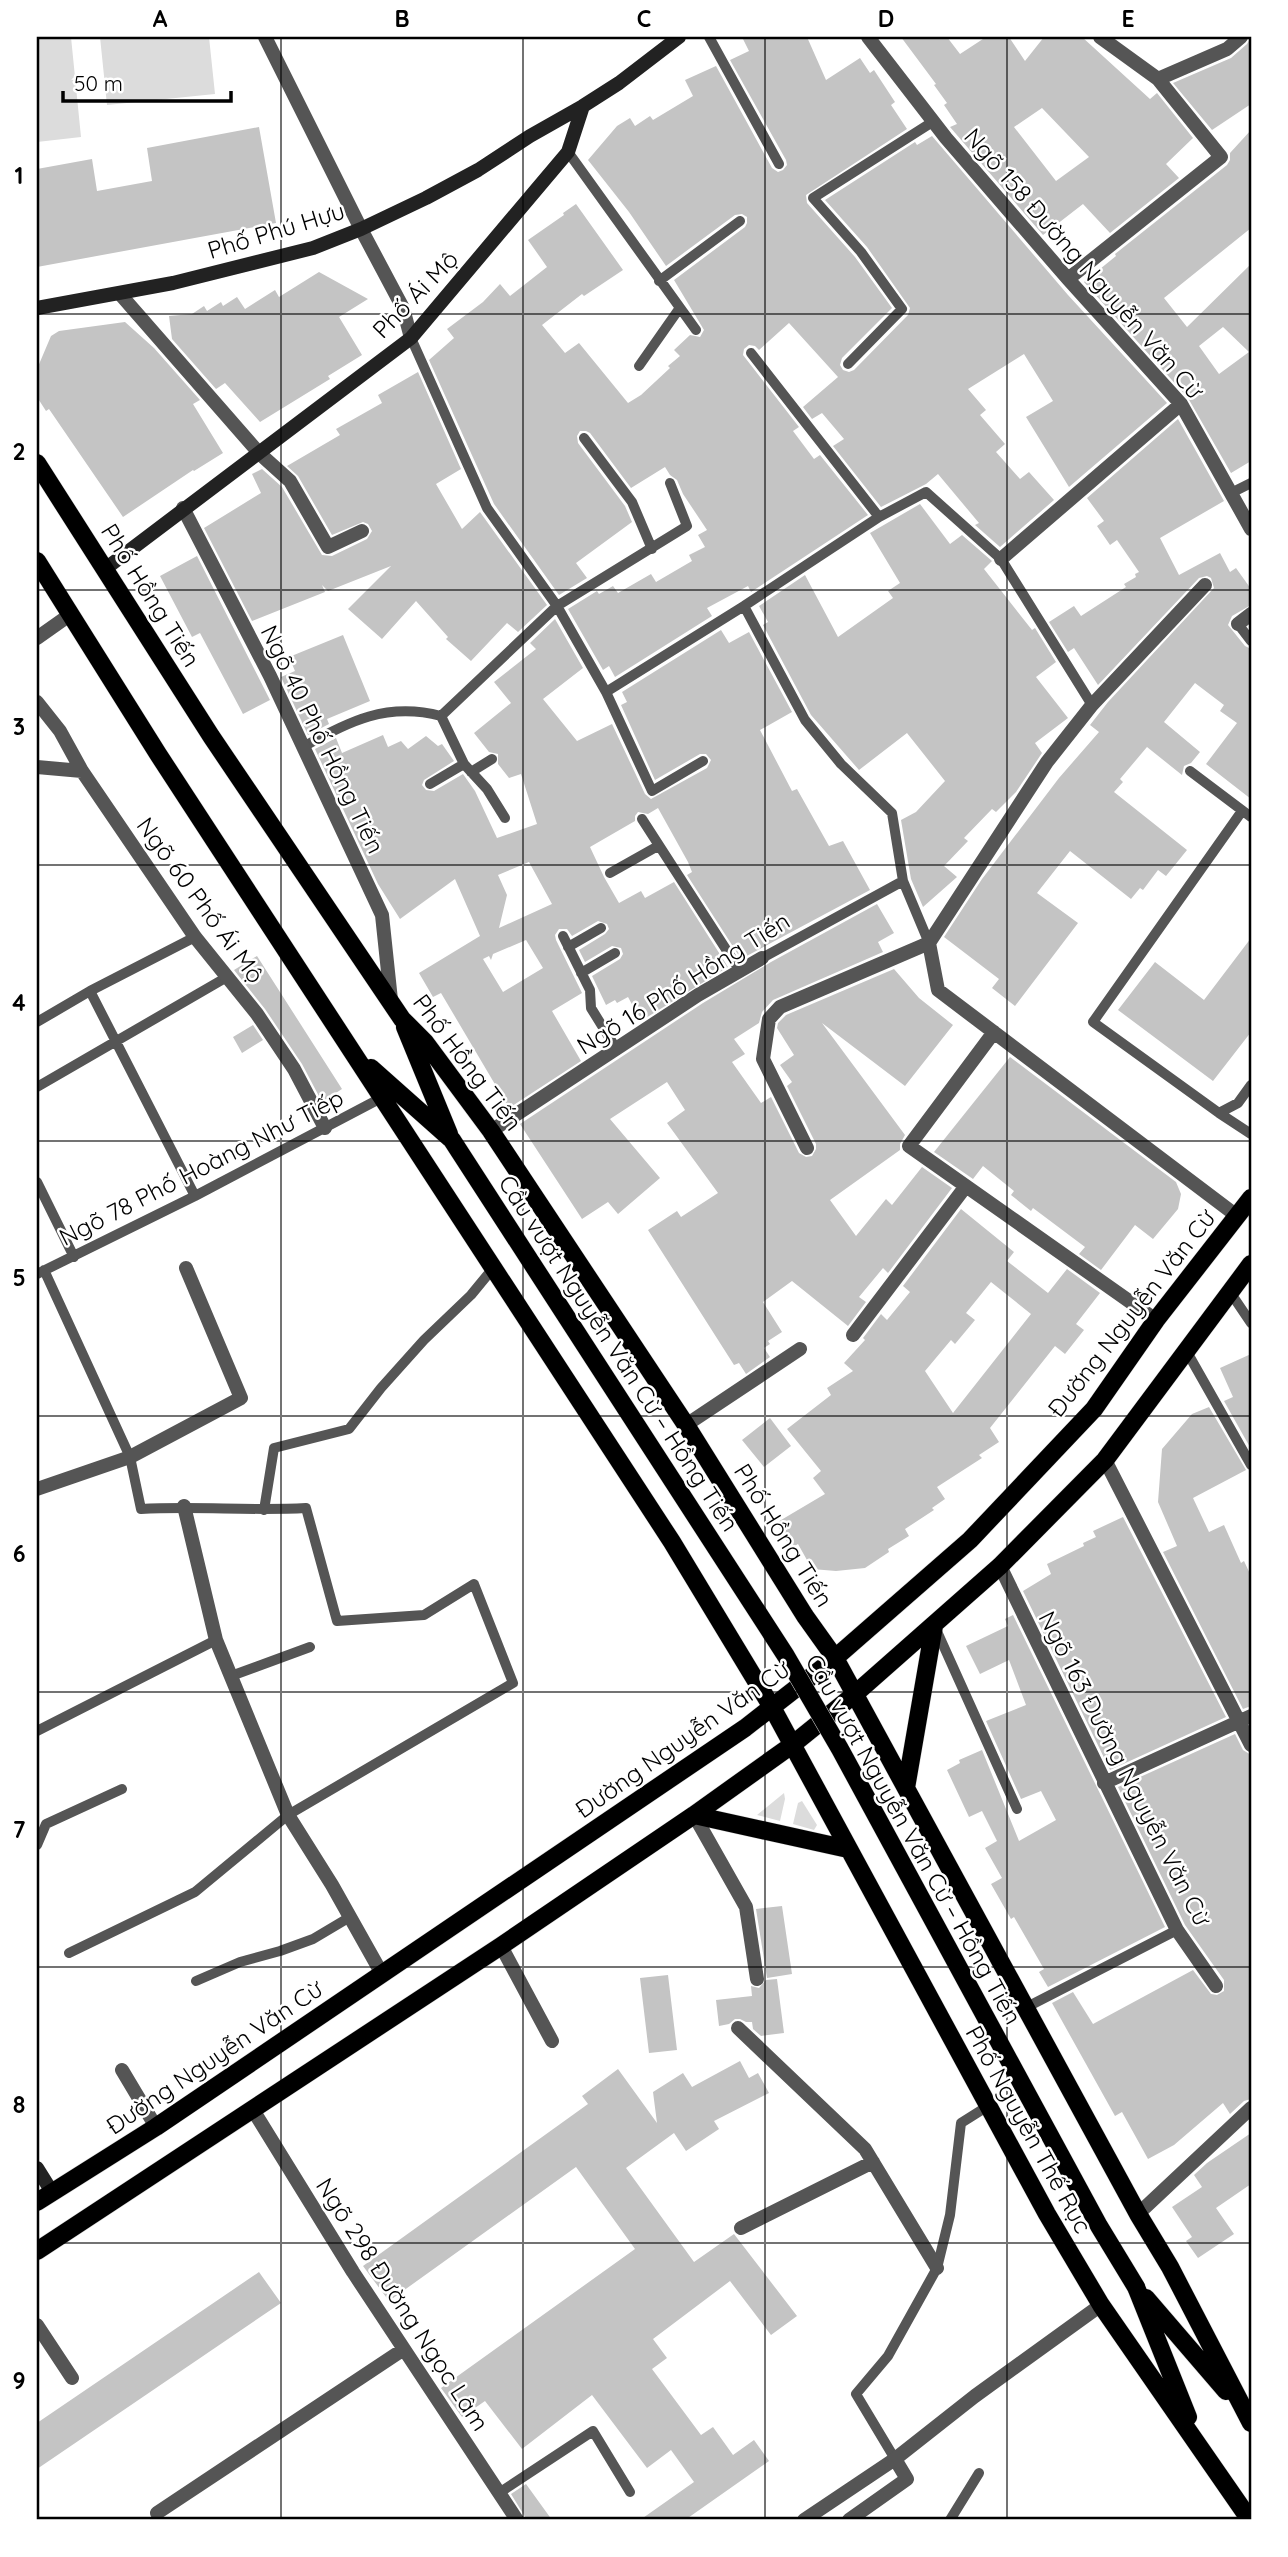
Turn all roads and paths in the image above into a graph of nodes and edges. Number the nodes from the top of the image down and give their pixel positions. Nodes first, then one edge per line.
1 (265, 37) edge
2 (679, 37) edge
3 (709, 37) edge
4 (868, 37) edge
5 (1100, 37) edge
6 (1241, 37) edge
7 (1158, 79) junction
8 (583, 106) junction
9 (934, 121) junction
10 (568, 152) junction
11 (779, 164) dead end
12 (740, 221) dead end
13 (361, 229) junction
14 (1068, 279) junction
15 (659, 281) junction
16 (120, 294) junction
17 (37, 309) edge
18 (679, 309) junction
19 (696, 330) dead end
20 (411, 338) junction
21 (751, 353) dead end
22 (848, 364) dead end
23 (639, 366) dead end
24 (1181, 404) junction
25 (584, 438) dead end
26 (259, 453) junction
27 (37, 463) edge
28 (1251, 482) edge
29 (670, 483) dead end
30 (1231, 493) junction
31 (183, 508) junction
32 (879, 517) junction
33 (1251, 529) edge
34 (362, 531) dead end
35 (652, 549) junction
36 (1001, 559) junction
37 (37, 561) edge
38 (105, 569) junction
39 (1205, 585) dead end
40 (744, 606) junction
41 (557, 607) junction
42 (71, 614) junction
43 (1251, 614) edge
44 (1238, 624) joint
45 (37, 638) edge
46 (1251, 641) edge
47 (606, 692) junction
48 (37, 702) edge
49 (1092, 705) junction
50 (441, 716) junction
51 (303, 747) junction
52 (492, 759) dead end
53 (703, 761) dead end
54 (37, 767) edge
55 (468, 768) junction
56 (82, 771) junction
57 (1191, 771) dead end
58 (430, 784) dead end
59 (1247, 814) edge
60 (505, 817) dead end
61 (642, 819) dead end
62 (658, 845) junction
63 (610, 873) dead end
64 (903, 881) junction
65 (601, 928) dead end
66 (195, 937) junction
67 (929, 943) junction
68 (615, 953) dead end
69 (762, 958) joint
70 (740, 971) junction
71 (581, 972) junction
72 (227, 977) junction
73 (90, 991) junction
74 (391, 1000) junction
75 (402, 1019) junction
76 (37, 1023) edge
77 (994, 1032) junction
78 (115, 1040) junction
79 (352, 1050) junction
80 (617, 1050) junction
81 (1251, 1085) edge
82 (37, 1087) edge
83 (383, 1097) junction
84 (1219, 1112) junction
85 (325, 1128) junction
86 (491, 1131) junction
87 (1251, 1133) edge
88 (452, 1140) junction
89 (807, 1148) dead end
90 (37, 1182) edge
91 (966, 1186) junction
92 (195, 1196) junction
93 (1251, 1198) edge
94 (1237, 1216) junction
95 (74, 1257) junction
96 (1251, 1264) edge
97 (494, 1267) junction
98 (186, 1268) dead end
99 (40, 1272) edge
100 (1230, 1292) junction
101 (1156, 1320) junction
102 (1251, 1323) edge
103 (853, 1335) dead end
104 (800, 1349) dead end
105 (1187, 1352) junction
106 (686, 1425) junction
107 (130, 1457) junction
108 (1105, 1460) junction
109 (1251, 1465) edge
110 (37, 1489) edge
111 (184, 1506) junction
112 (264, 1510) junction
113 (1000, 1566) junction
114 (934, 1626) junction
115 (216, 1640) junction
116 (310, 1647) dead end
117 (835, 1658) junction
118 (231, 1676) junction
119 (855, 1694) junction
120 (773, 1709) junction
121 (1246, 1719) edge
122 (37, 1731) edge
123 (792, 1745) junction
124 (1251, 1745) edge
125 (1104, 1783) junction
126 (122, 1788) dead end
127 (906, 1788) junction
128 (1017, 1809) dead end
129 (288, 1815) junction
130 (694, 1815) junction
131 (37, 1844) edge
132 (848, 1849) junction
133 (350, 1917) junction
134 (1177, 1930) junction
135 (501, 1946) junction
136 (69, 1953) dead end
137 (382, 1974) junction
138 (757, 1979) dead end
139 (196, 1981) dead end
140 (1216, 1986) dead end
141 (1025, 2008) junction
142 (738, 2028) dead end
143 (552, 2041) dead end
144 (122, 2070) dead end
145 (988, 2106) junction
146 (1251, 2108) edge
147 (253, 2110) junction
148 (156, 2127) junction
149 (873, 2162) junction
150 (37, 2168) edge
151 (44, 2197) edge
152 (1138, 2214) junction
153 (741, 2228) dead end
154 (37, 2251) edge
155 (937, 2268) junction
156 (1136, 2287) junction
157 (1101, 2305) junction
158 (37, 2325) edge
159 (404, 2349) junction
160 (72, 2378) dead end
161 (1249, 2419) edge
162 (1199, 2445) junction
163 (895, 2459) junction
164 (979, 2473) dead end
165 (630, 2492) dead end
166 (499, 2493) junction
167 (157, 2513) dead end
168 (517, 2520) edge
169 (804, 2520) edge
170 (849, 2520) edge
171 (950, 2520) edge
172 (1250, 2520) edge

1 - 13 street
2 - 8 street
3 - 11 lane
4 - 9 street, Ngõ 158 Đường Nguyễn Văn Cừ
5 - 7 street
6 - 7 street
7 - 14 street
8 - 10 street, Phố Ái Mộ
8 - 13 street, Phố Phú Hựu
9 - 14 street, Ngõ 158 Đường Nguyễn Văn Cừ
9 - 22 lane
10 - 15 lane
10 - 20 street, Phố Ái Mộ
12 - 15 lane
13 - 16 street, Phố Phú Hựu
13 - 20 street
14 - 24 street, Ngõ 158 Đường Nguyễn Văn Cừ
15 - 18 lane
16 - 17 street, Phố Phú Hựu
16 - 26 street
18 - 19 lane
18 - 23 lane
20 - 26 street, Phố Ái Mộ
20 - 41 lane
21 - 32 lane
24 - 30 street, Ngõ 158 Đường Nguyễn Văn Cừ
24 - 36 street
25 - 35 lane
26 - 31 street, Phố Ái Mộ
26 - 34 street
27 - 38 main road, Phố Hồng Tiến
28 - 30 lane
29 - 35 lane
30 - 33 street, Ngõ 158 Đường Nguyễn Văn Cừ
31 - 38 street, Phố Ái Mộ
31 - 51 street, Ngõ 40 Phố Hồng Tiến
32 - 36 lane
32 - 40 lane
35 - 41 lane
36 - 49 lane
37 - 42 main road
38 - 74 main road, Phố Hồng Tiến
39 - 49 street
40 - 47 lane
40 - 64 lane
41 - 47 lane
41 - 50 lane
42 - 45 street
42 - 79 main road
43 - 44 street
44 - 46 lane
47 - 53 lane
48 - 56 street, Ngõ 60 Phố Ái Mộ
49 - 67 street
50 - 51 lane
50 - 55 lane
51 - 74 street, Ngõ 40 Phố Hồng Tiến
52 - 55 lane
54 - 56 street
55 - 58 lane
55 - 60 lane
56 - 66 street, Ngõ 60 Phố Ái Mộ
57 - 59 lane
59 - 84 lane
61 - 62 lane
62 - 63 lane
62 - 70 lane
64 - 67 lane
64 - 69 lane, Ngõ 16 Phố Hồng Tiến
65 - 71 lane
66 - 72 street, Ngõ 60 Phố Ái Mộ
66 - 73 lane
67 - 77 street
67 - 89 street
68 - 71 lane
69 - 70 street, Ngõ 16 Phố Hồng Tiến
70 - 80 street, Ngõ 16 Phố Hồng Tiến
71 - 80 lane
72 - 78 lane
72 - 85 street, Ngõ 60 Phố Ái Mộ
73 - 76 lane
73 - 78 lane
74 - 75 main road, Phố Hồng Tiến
75 - 86 main road, Phố Hồng Tiến
75 - 88 main road
77 - 91 street
77 - 94 street
78 - 82 lane
78 - 92 lane
79 - 83 main road
79 - 88 main road
80 - 86 street, Ngõ 16 Phố Hồng Tiến
81 - 84 lane
83 - 85 lane, Ngõ 78 Phố Hoàng Như Tiếp
83 - 97 main road
84 - 87 lane
85 - 92 lane, Ngõ 78 Phố Hoàng Như Tiếp
86 - 106 main road, Phố Hồng Tiến
88 - 156 main road, Cầu vượt Nguyễn Văn Cừ – Hồng Tiến, bridge
90 - 95 lane
91 - 101 street
91 - 103 street
92 - 95 lane, Ngõ 78 Phố Hoàng Như Tiếp
93 - 94 main road, Đường Nguyễn Văn Cừ
94 - 101 main road, Đường Nguyễn Văn Cừ
95 - 99 lane, Ngõ 78 Phố Hoàng Như Tiếp
96 - 100 main road
97 - 112 lane
97 - 120 main road
98 - 107 street
99 - 107 lane
100 - 102 lane
100 - 105 main road
101 - 117 main road, Đường Nguyễn Văn Cừ
104 - 106 street
105 - 108 main road
105 - 109 lane
106 - 117 main road, Phố Hồng Tiến
107 - 110 street
107 - 111 lane
108 - 113 main road
108 - 121 street
111 - 112 lane
111 - 115 street
112 - 129 lane
113 - 114 main road
113 - 125 street, Ngõ 163 Đường Nguyễn Văn Cừ
114 - 119 main road
114 - 127 main road
114 - 128 lane
115 - 118 street
115 - 122 lane
116 - 118 lane
117 - 119 main road, Phố Hồng Tiến
117 - 120 main road, Đường Nguyễn Văn Cừ
118 - 129 street
119 - 123 main road
119 - 127 main road
120 - 123 main road
120 - 137 main road, Đường Nguyễn Văn Cừ
121 - 124 street
121 - 125 street
123 - 130 main road
123 - 132 main road, Phố Nguyễn Thế Rục
125 - 134 street, Ngõ 163 Đường Nguyễn Văn Cừ
126 - 131 lane
127 - 141 main road
129 - 133 street
129 - 136 lane
130 - 132 main road
130 - 135 main road
130 - 138 street
132 - 145 main road, Phố Nguyễn Thế Rục
133 - 137 street
133 - 139 lane
134 - 140 street, Ngõ 163 Đường Nguyễn Văn Cừ
134 - 141 lane
135 - 143 street
135 - 147 main road
137 - 148 main road, Đường Nguyễn Văn Cừ
141 - 152 main road
142 - 149 street
144 - 148 street
145 - 155 lane
145 - 157 main road, Phố Nguyễn Thế Rục
146 - 152 street
147 - 154 main road
147 - 159 street, Ngõ 298 Đường Ngọc Lâm
148 - 151 main road, Đường Nguyễn Văn Cừ
149 - 153 street
149 - 155 street
150 - 151 street
152 - 161 main road
155 - 163 lane
156 - 161 main road
156 - 162 main road
157 - 162 main road, Phố Nguyễn Thế Rục
157 - 163 street
158 - 160 street
159 - 166 street, Ngõ 298 Đường Ngọc Lâm
159 - 167 street
162 - 172 main road, Phố Nguyễn Thế Rục
163 - 169 street
163 - 170 street
164 - 171 lane
165 - 166 lane
166 - 168 street, Ngõ 298 Đường Ngọc Lâm

